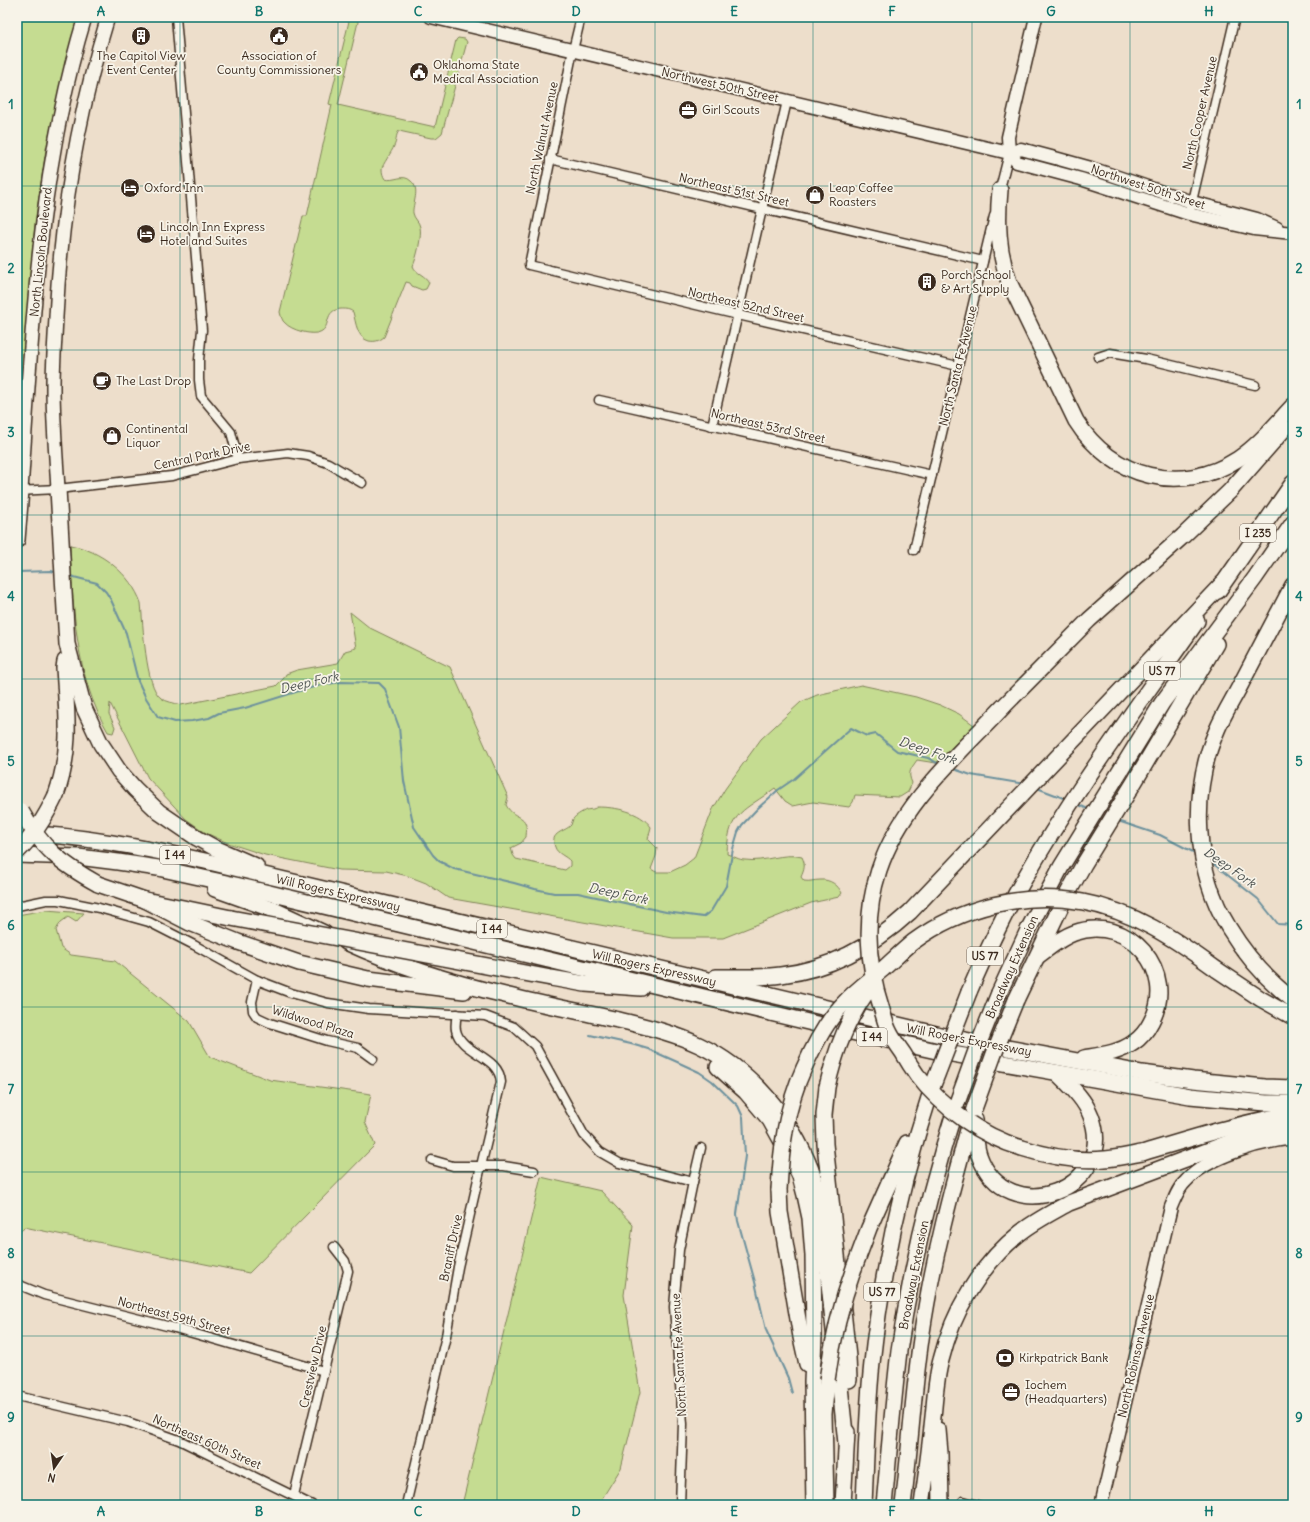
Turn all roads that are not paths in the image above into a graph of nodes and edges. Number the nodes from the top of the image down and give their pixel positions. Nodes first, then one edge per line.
1 (85, 17) edge
2 (108, 17) edge
3 (176, 17) edge
4 (431, 17) edge
5 (581, 17) edge
6 (1036, 17) edge
7 (1235, 17) edge
8 (573, 50) junction
9 (787, 101) junction
10 (1009, 153) junction
11 (550, 159) junction
12 (1000, 190) junction
13 (1192, 202) junction
14 (762, 208) junction
15 (1189, 214) junction
16 (1290, 232) edge
17 (983, 261) junction
18 (529, 265) joint
19 (738, 316) junction
20 (1098, 357) dead end
21 (958, 366) junction
22 (1255, 385) dead end
23 (600, 400) dead end
24 (1293, 406) edge
25 (1293, 418) edge
26 (712, 426) junction
27 (238, 459) junction
28 (932, 475) junction
29 (362, 483) dead end
30 (1293, 483) edge
31 (58, 489) junction
32 (19, 491) edge
33 (1293, 523) edge
34 (17, 540) edge
35 (914, 550) dead end
36 (1255, 578) junction
37 (1223, 583) junction
38 (1293, 585) edge
39 (67, 644) junction
40 (19, 806) edge
41 (17, 833) edge
42 (17, 853) edge
43 (158, 868) junction
44 (294, 883) junction
45 (145, 900) junction
46 (17, 906) edge
47 (1035, 958) junction
48 (892, 961) junction
49 (689, 976) junction
50 (257, 980) junction
51 (690, 992) junction
52 (509, 996) junction
53 (1293, 1000) edge
54 (457, 1014) junction
55 (1293, 1017) edge
56 (661, 1031) junction
57 (373, 1059) dead end
58 (1075, 1060) junction
59 (1057, 1073) junction
60 (933, 1085) junction
61 (1293, 1088) edge
62 (1293, 1103) edge
63 (974, 1109) junction
64 (1293, 1114) edge
65 (1293, 1127) edge
66 (1293, 1138) edge
67 (701, 1148) dead end
68 (432, 1160) dead end
69 (480, 1166) junction
70 (534, 1171) dead end
71 (693, 1182) junction
72 (334, 1247) dead end
73 (17, 1284) edge
74 (324, 1371) junction
75 (812, 1382) junction
76 (914, 1392) junction
77 (17, 1396) edge
78 (935, 1400) junction
79 (846, 1443) junction
80 (294, 1495) junction
81 (963, 1501) dead end
82 (312, 1505) edge
83 (406, 1505) edge
84 (680, 1505) edge
85 (814, 1505) edge
86 (826, 1505) edge
87 (843, 1505) edge
88 (864, 1505) edge
89 (884, 1505) edge
90 (903, 1505) edge
91 (913, 1505) edge
92 (922, 1505) edge
93 (941, 1505) edge
94 (978, 1505) edge
95 (1100, 1505) edge

1 - 32 main road, North Lincoln Boulevard
2 - 31 main road, North Lincoln Boulevard
3 - 27 street
4 - 8 main road, Northwest 50th Street
5 - 8 street, North Walnut Avenue
6 - 10 main road, North Santa Fe Avenue
7 - 13 street, North Cooper Avenue
8 - 9 main road, Northwest 50th Street
8 - 11 street, North Walnut Avenue
9 - 10 main road, Northwest 50th Street
9 - 14 street
10 - 12 street, North Santa Fe Avenue
10 - 13 main road, Northwest 50th Street
10 - 15 main road, Northwest 50th Street
11 - 14 street, Northeast 51st Street
11 - 18 street, North Walnut Avenue
12 - 17 street, North Santa Fe Avenue
12 - 24 highway
13 - 15 street, North Cooper Avenue
13 - 16 main road, Northwest 50th Street
14 - 17 street, Northeast 51st Street
14 - 19 street
15 - 16 main road, Northwest 50th Street
17 - 21 street, North Santa Fe Avenue
18 - 19 street, Northeast 52nd Street
19 - 21 street, Northeast 52nd Street
19 - 26 street
20 - 22 street
21 - 28 street, North Santa Fe Avenue
23 - 26 street, Northeast 53rd Street
25 - 64 highway, bridge
26 - 28 street, Northeast 53rd Street
27 - 29 street, Central Park Drive
27 - 31 street, Central Park Drive
28 - 35 street, North Santa Fe Avenue
30 - 37 highway, I 235
31 - 32 street, Central Park Drive
31 - 39 highway
32 - 34 highway
33 - 36 highway, I 235
36 - 47 highway
36 - 89 highway, Broadway Extension / US 77, bridge
37 - 49 highway
37 - 60 highway, US 77, bridge
38 - 53 highway
39 - 42 highway, bridge
39 - 44 highway
40 - 45 highway, bridge
41 - 44 highway, Will Rogers Expressway / I 44
42 - 43 highway, Will Rogers Expressway / I 44
43 - 51 highway, Will Rogers Expressway / I 44
43 - 52 highway
44 - 49 highway, Will Rogers Expressway / I 44
45 - 51 highway, bridge
45 - 52 highway
46 - 50 street
47 - 58 highway
47 - 63 highway, bridge
48 - 55 highway, bridge
48 - 75 highway, bridge
48 - 79 highway, bridge
49 - 58 highway, Will Rogers Expressway / I 44
50 - 54 street
50 - 57 street, Wildwood Plaza
51 - 59 highway, Will Rogers Expressway / I 44
52 - 56 highway
54 - 69 street, Braniff Drive
54 - 71 street
56 - 75 highway
56 - 79 highway
58 - 61 highway, Will Rogers Expressway / I 44
59 - 62 highway, Will Rogers Expressway / I 44
59 - 63 highway
60 - 86 highway, bridge
60 - 88 highway, US 77
63 - 76 highway
65 - 78 highway
66 - 95 main road, North Robinson Avenue
67 - 71 street, North Santa Fe Avenue
68 - 69 street
69 - 70 street
69 - 83 street, Braniff Drive
71 - 84 street, North Santa Fe Avenue
72 - 74 street, Crestview Drive
73 - 74 street, Northeast 59th Street
74 - 80 street, Crestview Drive
75 - 85 highway
76 - 90 highway
76 - 91 highway
77 - 80 street, Northeast 60th Street
78 - 92 highway
78 - 93 highway
79 - 87 highway
80 - 82 street, Northeast 60th Street
81 - 94 street

